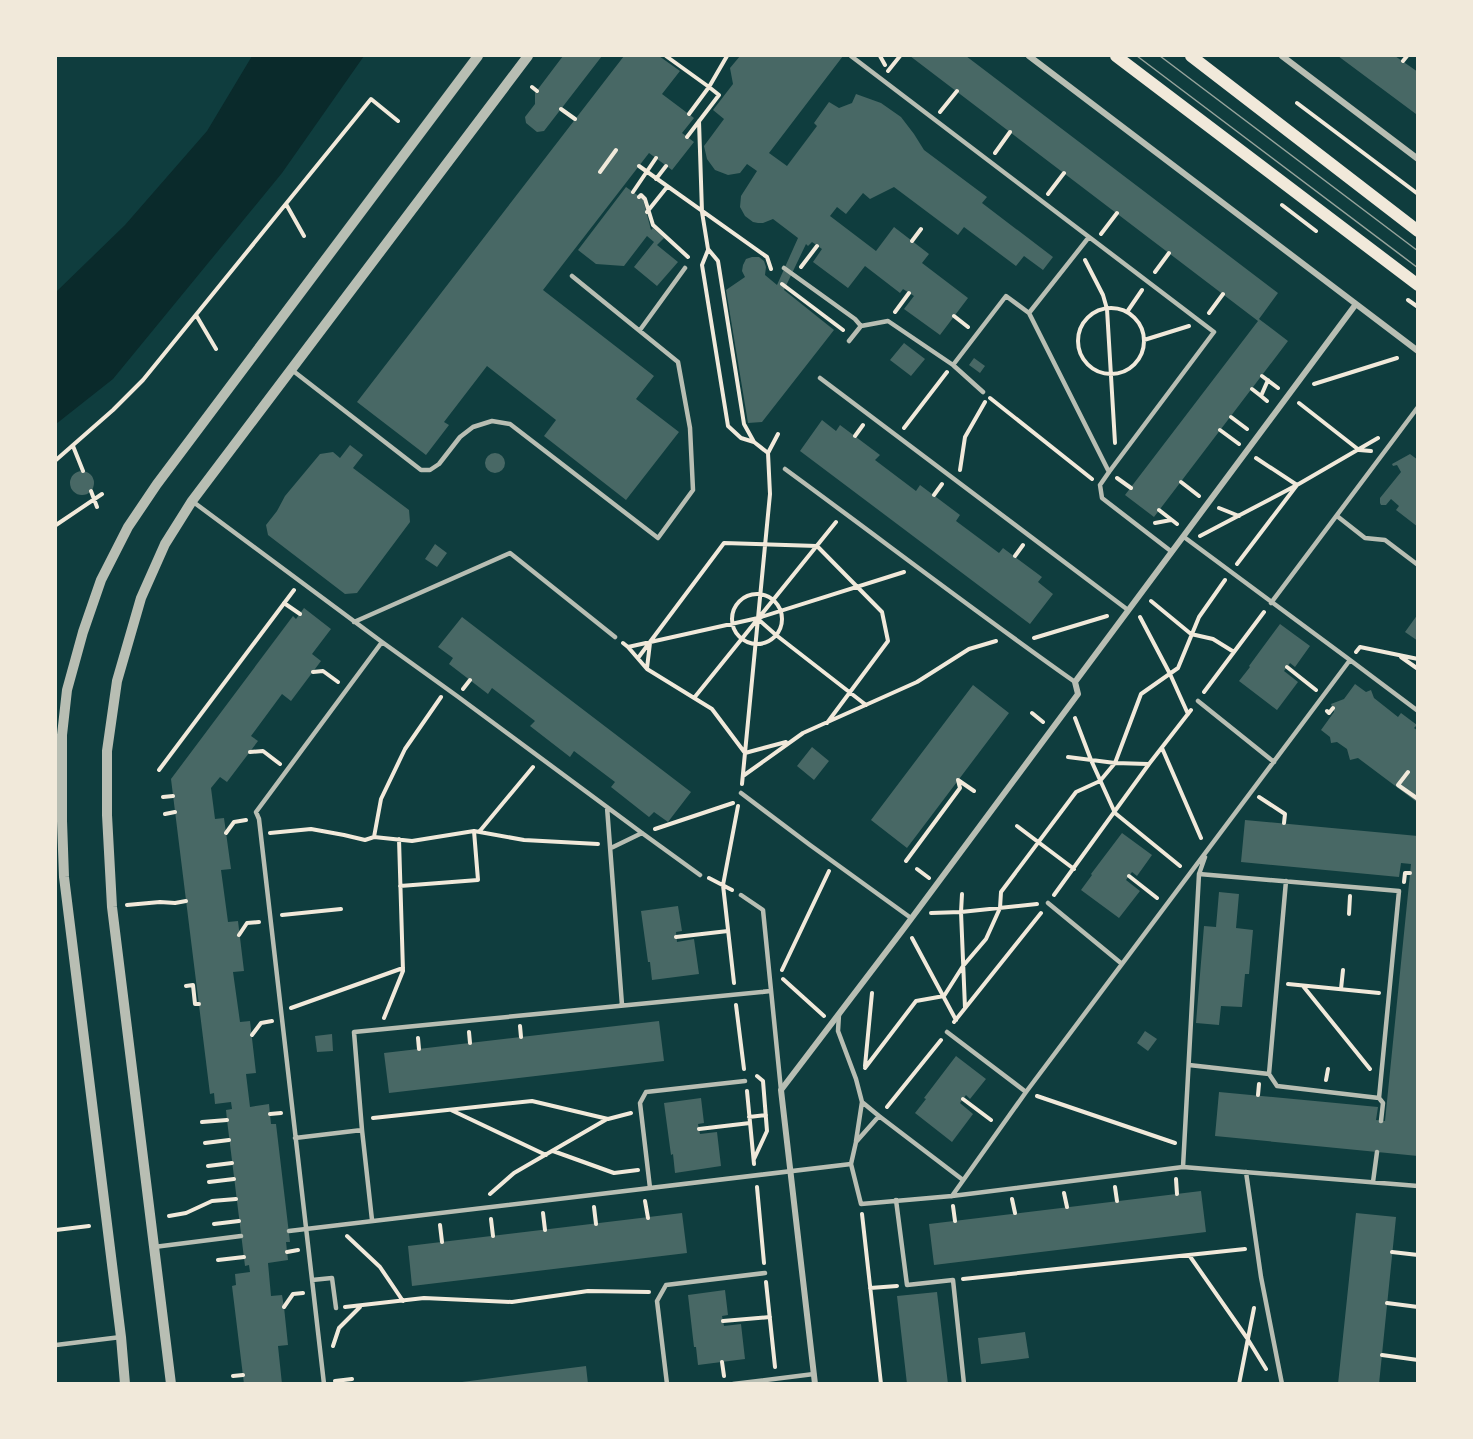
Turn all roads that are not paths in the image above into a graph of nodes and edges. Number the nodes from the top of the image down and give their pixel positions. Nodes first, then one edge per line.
1 (478, 56) edge
2 (528, 56) edge
3 (850, 56) edge
4 (1029, 56) edge
5 (1116, 56) edge
6 (1191, 56) edge
7 (1282, 56) edge
8 (1418, 159) edge
9 (1418, 231) edge
10 (1089, 237) junction
11 (685, 268) dead end
12 (784, 268) dead end
13 (572, 276) dead end
14 (1418, 285) edge
15 (1356, 304) junction
16 (1029, 313) junction
17 (861, 327) junction
18 (640, 330) junction
19 (850, 339) road end
20 (1418, 351) edge
21 (953, 365) junction
22 (291, 369) junction
23 (820, 378) dead end
24 (983, 392) dead end
25 (1418, 407) edge
26 (785, 469) dead end
27 (1109, 472) junction
28 (192, 501) junction
29 (1337, 516) junction
30 (1184, 537) junction
31 (1172, 552) junction
32 (1418, 565) edge
33 (1271, 603) junction
34 (1128, 610) junction
35 (354, 622) junction
36 (615, 637) road end
37 (382, 642) junction
38 (1350, 660) junction
39 (1075, 682) junction
40 (1198, 701) road end
41 (1418, 711) edge
42 (1274, 762) junction
43 (59, 784) edge
44 (741, 793) dead end
45 (608, 807) junction
46 (642, 834) junction
47 (611, 848) junction
48 (1207, 851) junction
49 (1199, 874) junction
50 (700, 875) road end
51 (1286, 881) junction
52 (741, 896) road end
53 (1048, 903) road end
54 (911, 918) junction
55 (1122, 964) junction
56 (771, 991) junction
57 (622, 1005) junction
58 (839, 1012) junction
59 (947, 1032) road end
60 (1189, 1065) junction
61 (1269, 1074) junction
62 (745, 1081) dead end
63 (780, 1089) junction
64 (1026, 1092) junction
65 (1379, 1098) junction
66 (862, 1102) junction
67 (879, 1116) junction
68 (1381, 1121) dead end
69 (362, 1130) junction
70 (296, 1138) junction
71 (856, 1142) junction
72 (1377, 1152) dead end
73 (852, 1164) junction
74 (1183, 1167) junction
75 (790, 1172) junction
76 (1246, 1172) junction
77 (963, 1180) junction
78 (1373, 1182) junction
79 (1418, 1186) edge
80 (650, 1188) junction
81 (952, 1196) junction
82 (896, 1200) junction
83 (372, 1220) junction
84 (306, 1228) junction
85 (289, 1231) dead end
86 (241, 1236) dead end
87 (154, 1247) junction
88 (765, 1273) dead end
89 (312, 1280) junction
90 (336, 1308) road end
91 (121, 1337) junction
92 (56, 1345) edge
93 (814, 1374) junction
94 (125, 1383) edge
95 (171, 1383) edge
96 (324, 1383) edge
97 (667, 1383) edge
98 (733, 1383) edge
99 (815, 1383) edge
100 (964, 1383) edge
101 (1282, 1383) edge

1 - 43 street
2 - 22 street
3 - 10 lane
4 - 15 street
5 - 14 main road
6 - 9 main road
7 - 8 street
10 - 16 lane
10 - 27 lane
11 - 18 lane
12 - 17 lane
13 - 18 lane
15 - 20 street
15 - 30 street
16 - 21 lane
16 - 27 lane
17 - 19 lane
17 - 21 lane
18 - 22 lane
21 - 24 lane
22 - 28 street
23 - 34 lane
25 - 29 lane
26 - 39 lane
27 - 31 lane
28 - 35 lane
28 - 87 street
29 - 32 lane
29 - 33 lane
30 - 31 street
30 - 33 lane
31 - 34 street
33 - 38 lane
34 - 39 street
35 - 36 lane
35 - 37 lane
37 - 45 lane
37 - 70 lane
38 - 41 lane
38 - 42 lane
39 - 54 street
40 - 42 lane
42 - 48 lane
43 - 91 street
44 - 54 lane
45 - 46 lane
45 - 47 lane
46 - 47 lane
46 - 50 lane
47 - 57 lane
48 - 49 lane
48 - 55 lane
49 - 51 lane
49 - 60 lane
51 - 61 lane
51 - 65 lane
52 - 56 lane
53 - 55 lane
54 - 58 street
55 - 64 lane
56 - 57 lane
56 - 63 lane
57 - 69 lane
58 - 63 street
58 - 66 lane
59 - 64 lane
60 - 61 lane
60 - 74 lane
61 - 65 lane
62 - 80 lane
63 - 75 street
64 - 77 lane
65 - 68 lane
66 - 67 lane
66 - 71 lane
67 - 71 lane
67 - 77 lane
69 - 70 lane
69 - 83 lane
70 - 84 lane
71 - 73 lane
72 - 78 lane
73 - 75 lane
73 - 82 lane
74 - 76 lane
74 - 81 lane
75 - 80 lane
75 - 93 street
76 - 78 lane
76 - 101 lane
77 - 81 lane
78 - 79 lane
80 - 83 lane
81 - 82 lane
82 - 100 lane
83 - 84 lane
84 - 85 lane
84 - 89 lane
86 - 87 lane
87 - 95 street
88 - 97 lane
89 - 90 lane
89 - 96 lane
91 - 92 lane
91 - 94 street
93 - 98 lane
93 - 99 street

